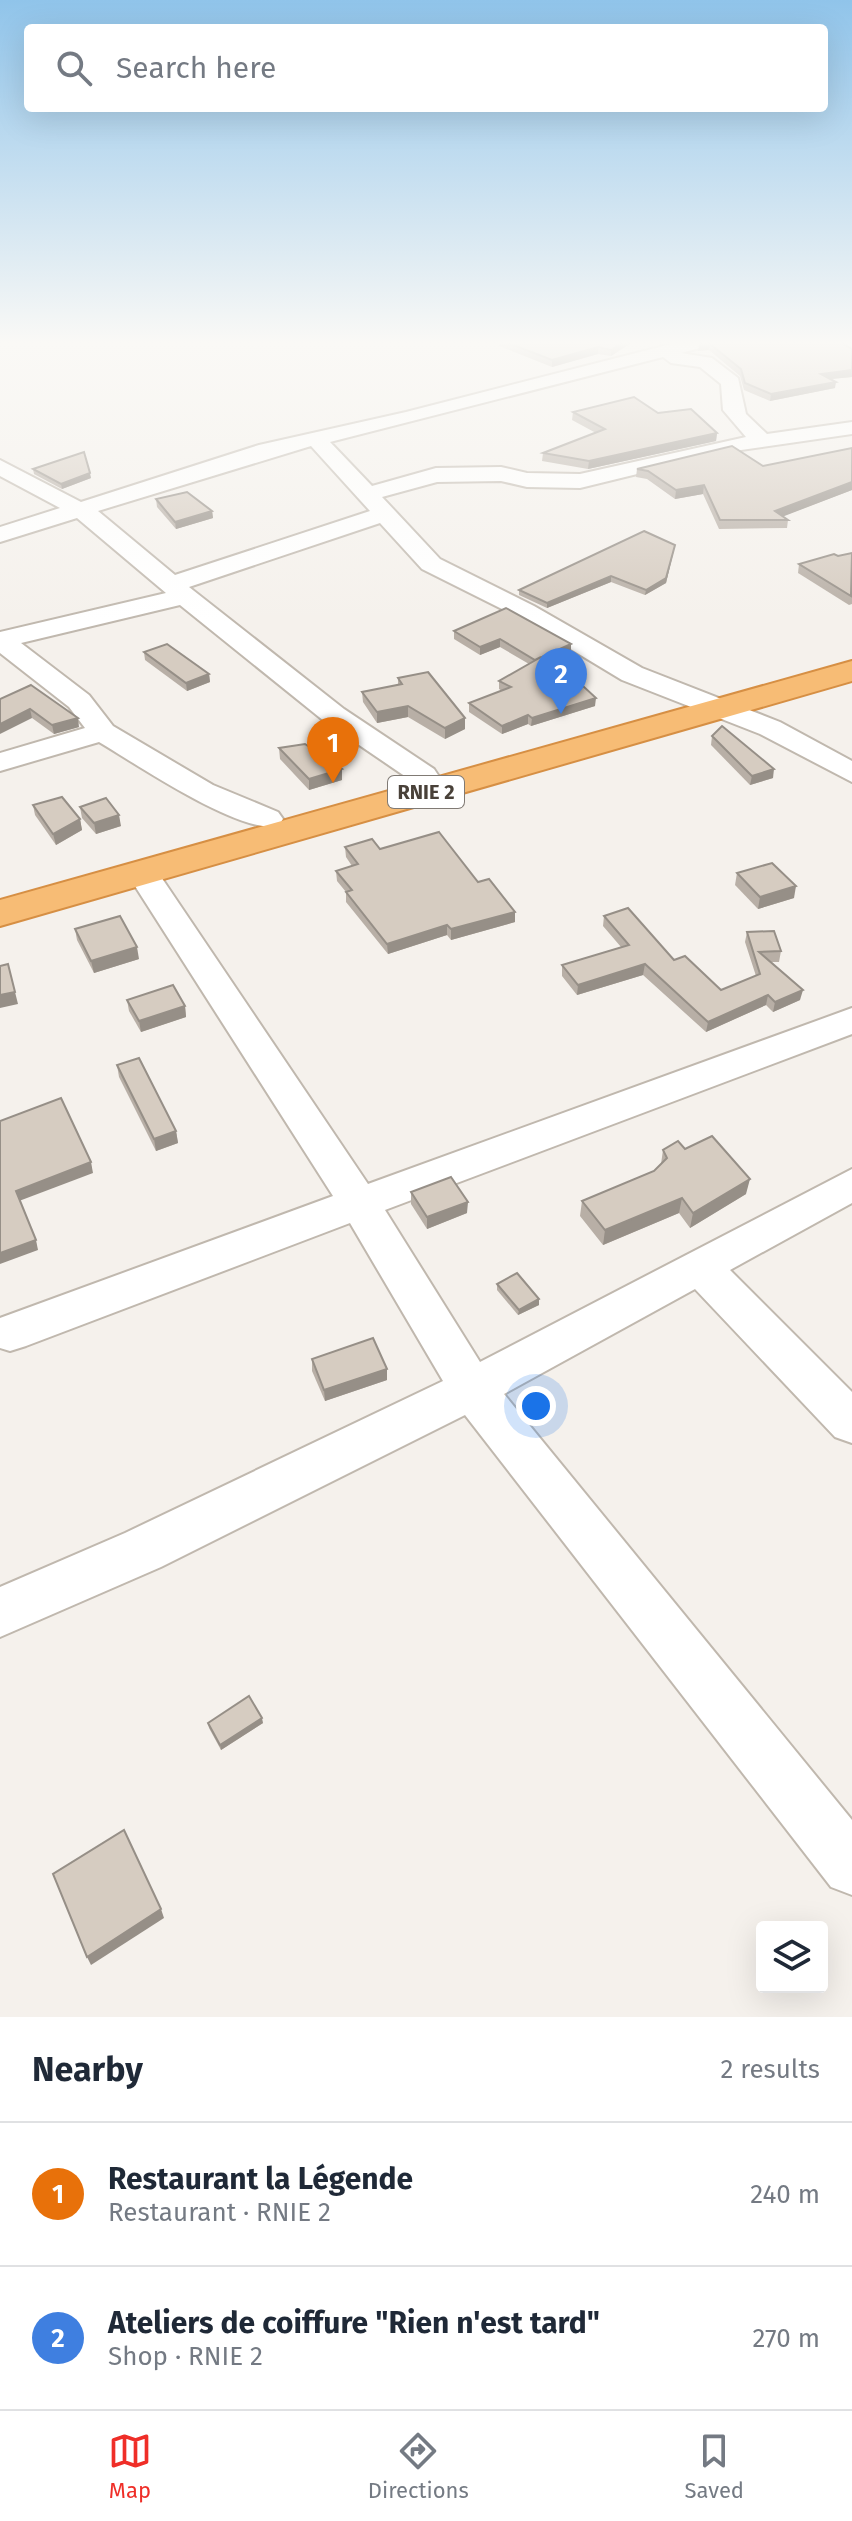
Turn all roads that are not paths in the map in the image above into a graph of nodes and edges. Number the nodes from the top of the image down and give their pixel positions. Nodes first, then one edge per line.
1 (331, 435) edge
2 (756, 435) edge
3 (799, 435) edge
4 (316, 439) junction
5 (762, 440) junction
6 (0, 467) edge
7 (376, 504) junction
8 (80, 509) junction
9 (0, 535) edge
10 (179, 590) junction
11 (0, 640) edge
12 (852, 657) edge
13 (852, 671) edge
14 (713, 704) junction
15 (103, 732) junction
16 (0, 762) edge
17 (852, 773) edge
18 (423, 775) junction
19 (267, 819) junction
20 (142, 872) junction
21 (0, 894) edge
22 (0, 913) edge
23 (852, 1020) edge
24 (852, 1184) edge
25 (359, 1205) junction
26 (699, 1266) junction
27 (10, 1333) dead end
28 (472, 1389) junction
29 (852, 1423) edge
30 (0, 1612) edge
31 (852, 1866) edge

1 - 4 street
2 - 5 street
3 - 5 street
4 - 7 street
4 - 8 street
5 - 7 street
6 - 8 street
7 - 10 street
7 - 14 street
8 - 9 street
8 - 10 street
10 - 11 street
10 - 18 street
11 - 15 street
12 - 14 highway, RNIE 2 / RNIE 2
13 - 14 highway, RNIE 2 / RNIE 2
14 - 17 street
14 - 18 highway, RNIE 2 / RNIE 2
14 - 20 highway, RNIE 2 / RNIE 2
15 - 16 street
15 - 19 street
18 - 19 highway, RNIE 2 / RNIE 2
19 - 21 highway, RNIE 2 / RNIE 2
20 - 22 highway, RNIE 2 / RNIE 2
20 - 25 street
23 - 25 street
24 - 26 street
25 - 27 street
25 - 28 street
26 - 28 street
26 - 29 street
28 - 30 street
28 - 31 street

